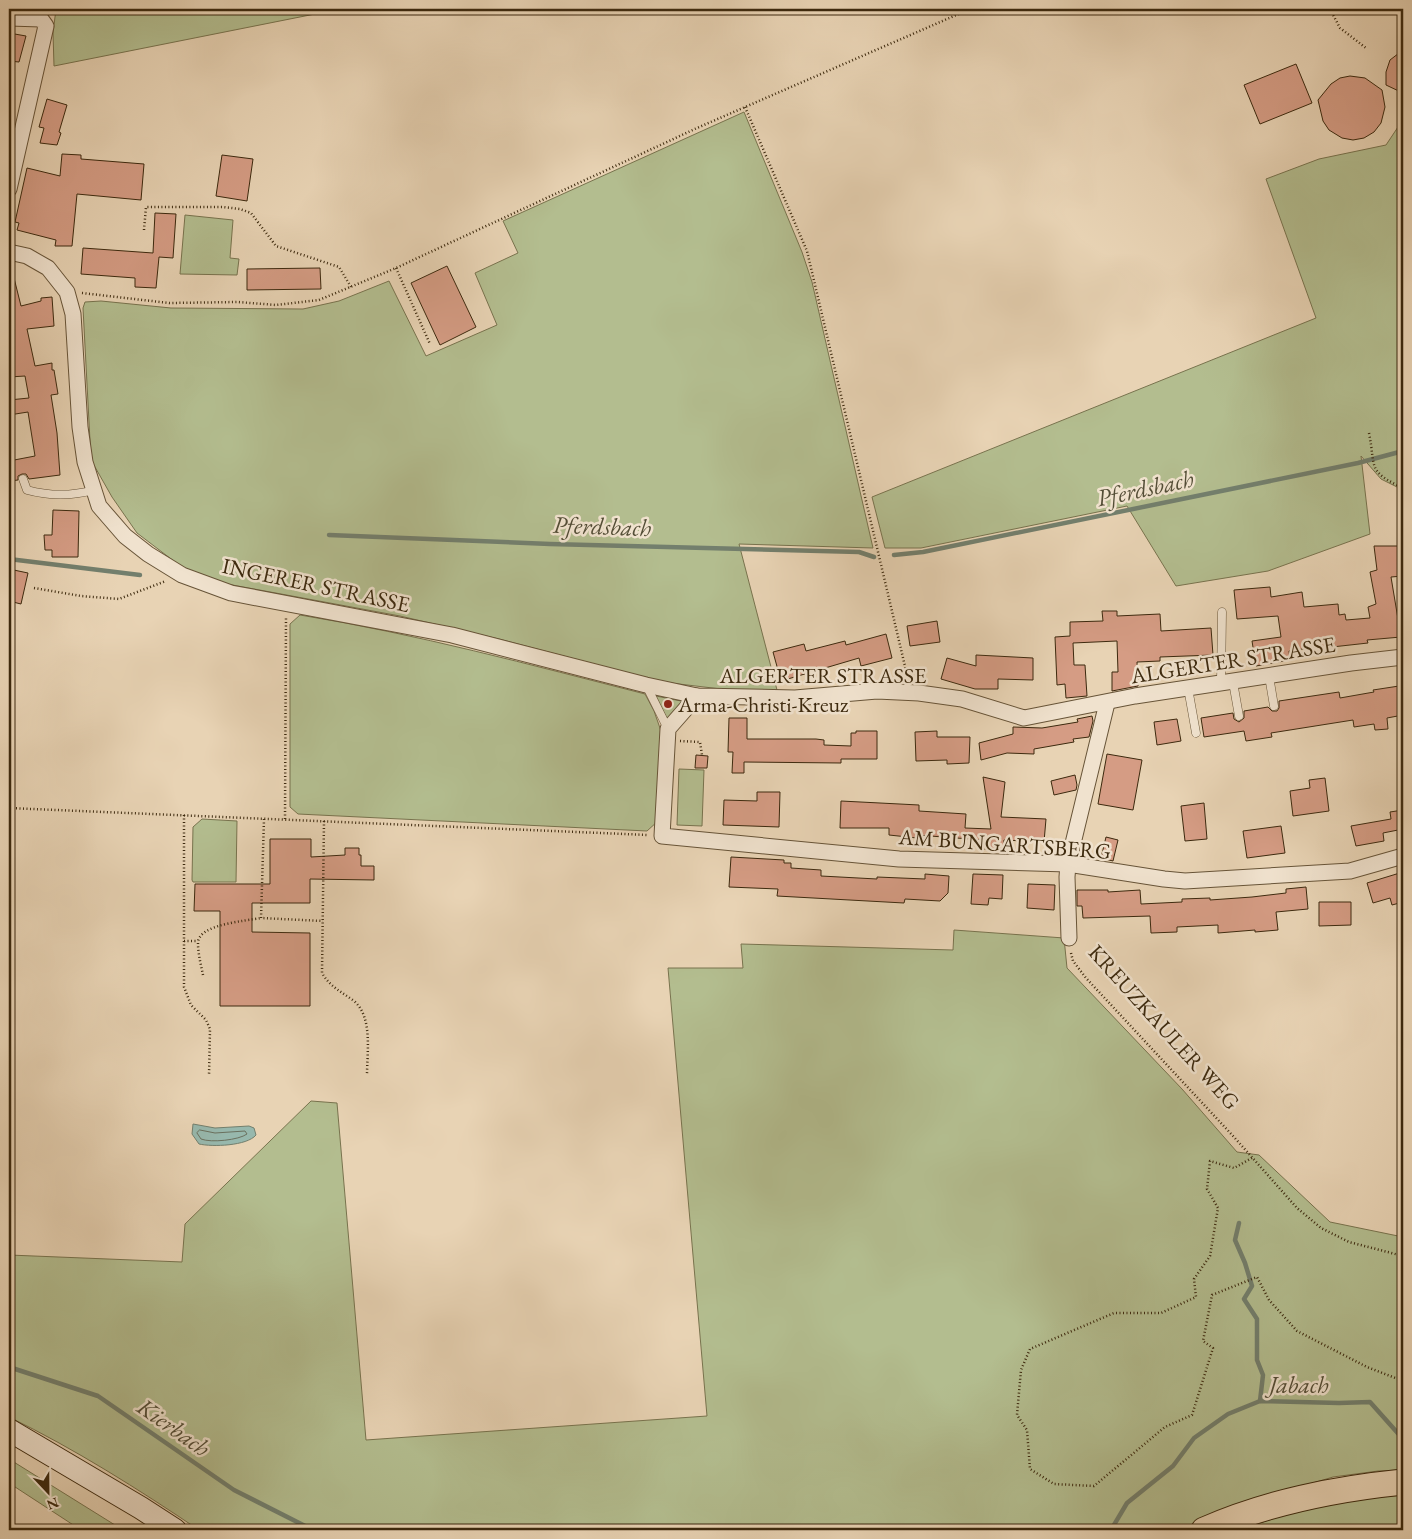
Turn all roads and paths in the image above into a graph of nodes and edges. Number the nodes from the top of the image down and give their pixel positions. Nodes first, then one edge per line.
1 (970, 9) edge
2 (1330, 9) edge
3 (9, 18) edge
4 (1366, 48) dead end
5 (745, 107) junction
6 (9, 189) edge
7 (144, 230) dead end
8 (9, 252) edge
9 (396, 268) junction
10 (351, 287) junction
11 (67, 292) junction
12 (430, 344) dead end
13 (1369, 433) dead end
14 (23, 479) dead end
15 (1403, 488) edge
16 (94, 490) junction
17 (182, 575) junction
18 (34, 588) dead end
19 (286, 603) junction
20 (1222, 612) dead end
21 (452, 634) joint
22 (1403, 657) edge
23 (1269, 676) junction
24 (1227, 683) junction
25 (646, 685) junction
26 (1188, 688) junction
27 (912, 692) junction
28 (697, 696) junction
29 (1107, 702) junction
30 (1274, 706) dead end
31 (1239, 716) dead end
32 (668, 729) junction
33 (1196, 734) dead end
34 (702, 755) dead end
35 (9, 808) edge
36 (184, 815) junction
37 (264, 818) junction
38 (285, 820) junction
39 (324, 821) junction
40 (662, 836) junction
41 (1403, 856) edge
42 (1068, 864) junction
43 (261, 918) junction
44 (323, 922) junction
45 (1069, 938) joint
46 (184, 941) junction
47 (198, 942) junction
48 (203, 975) dead end
49 (367, 1075) dead end
50 (209, 1076) dead end
51 (1252, 1158) junction
52 (1403, 1256) edge
53 (1403, 1381) edge
54 (9, 1430) edge
55 (1403, 1482) edge
56 (175, 1530) edge
57 (1204, 1530) edge

1 - 5 path
2 - 4 path
3 - 6 street
5 - 9 path
5 - 27 path
7 - 10 path
8 - 11 street, INGERER STRASSE
9 - 10 path
9 - 12 path
10 - 11 path
11 - 16 street, INGERER STRASSE
13 - 15 path
14 - 16 lane
16 - 17 street, INGERER STRASSE
17 - 18 path
17 - 19 street, INGERER STRASSE
19 - 21 street, INGERER STRASSE
19 - 38 path
20 - 24 lane
21 - 25 street, ALGERTER STRASSE
22 - 23 street, ALGERTER STRASSE
23 - 24 street, ALGERTER STRASSE
23 - 30 lane
24 - 26 street, ALGERTER STRASSE
24 - 31 lane
25 - 28 street, ALGERTER STRASSE
25 - 32 lane
26 - 29 street, ALGERTER STRASSE
26 - 33 lane
27 - 28 street, ALGERTER STRASSE
27 - 29 street, ALGERTER STRASSE
28 - 32 street
29 - 42 street, KREUZKAULER WEG
32 - 34 path
32 - 40 street
35 - 36 path
36 - 37 path
36 - 46 path
37 - 38 path
37 - 43 path
38 - 39 path
39 - 40 path
39 - 44 path
40 - 42 street, AM BUNGARTSBERG
41 - 42 street, AM BUNGARTSBERG
42 - 45 street, KREUZKAULER WEG
43 - 44 path
43 - 47 path
44 - 49 path
45 - 51 path, KREUZKAULER WEG
46 - 47 path
46 - 50 path
47 - 48 path
51 - 52 path, KREUZKAULER WEG
51 - 53 path
54 - 56 street
55 - 57 main road

